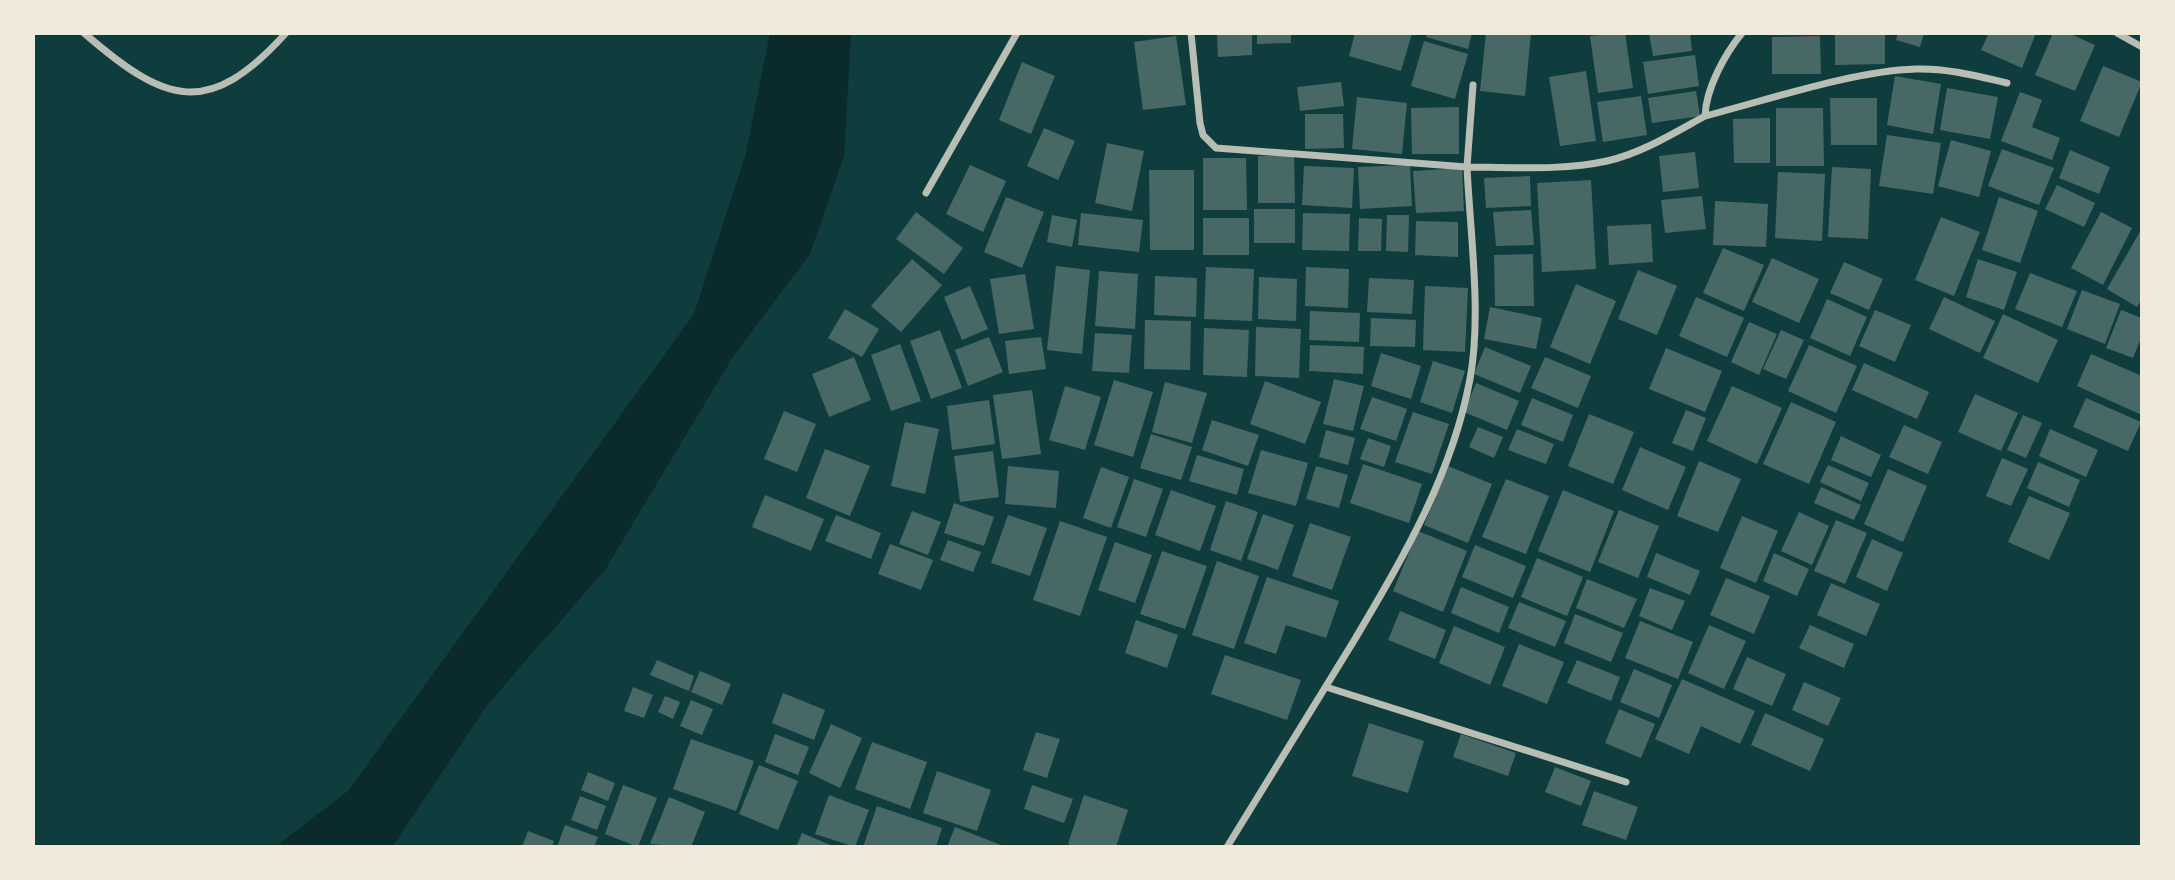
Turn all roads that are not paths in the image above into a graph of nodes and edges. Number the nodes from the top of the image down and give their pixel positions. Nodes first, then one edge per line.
1 (84, 33) edge
2 (286, 33) edge
3 (1017, 33) edge
4 (1191, 33) edge
5 (1742, 33) edge
6 (2118, 33) edge
7 (2142, 47) edge
8 (2007, 83) dead end
9 (1473, 85) dead end
10 (1705, 116) junction
11 (1467, 167) junction
12 (926, 193) dead end
13 (1326, 687) junction
14 (1626, 782) dead end
15 (1227, 847) edge

1 - 2 street
3 - 12 street
4 - 11 street
5 - 10 street
6 - 7 street
8 - 10 street
9 - 11 street
10 - 11 street
11 - 13 street
13 - 14 street
13 - 15 street

